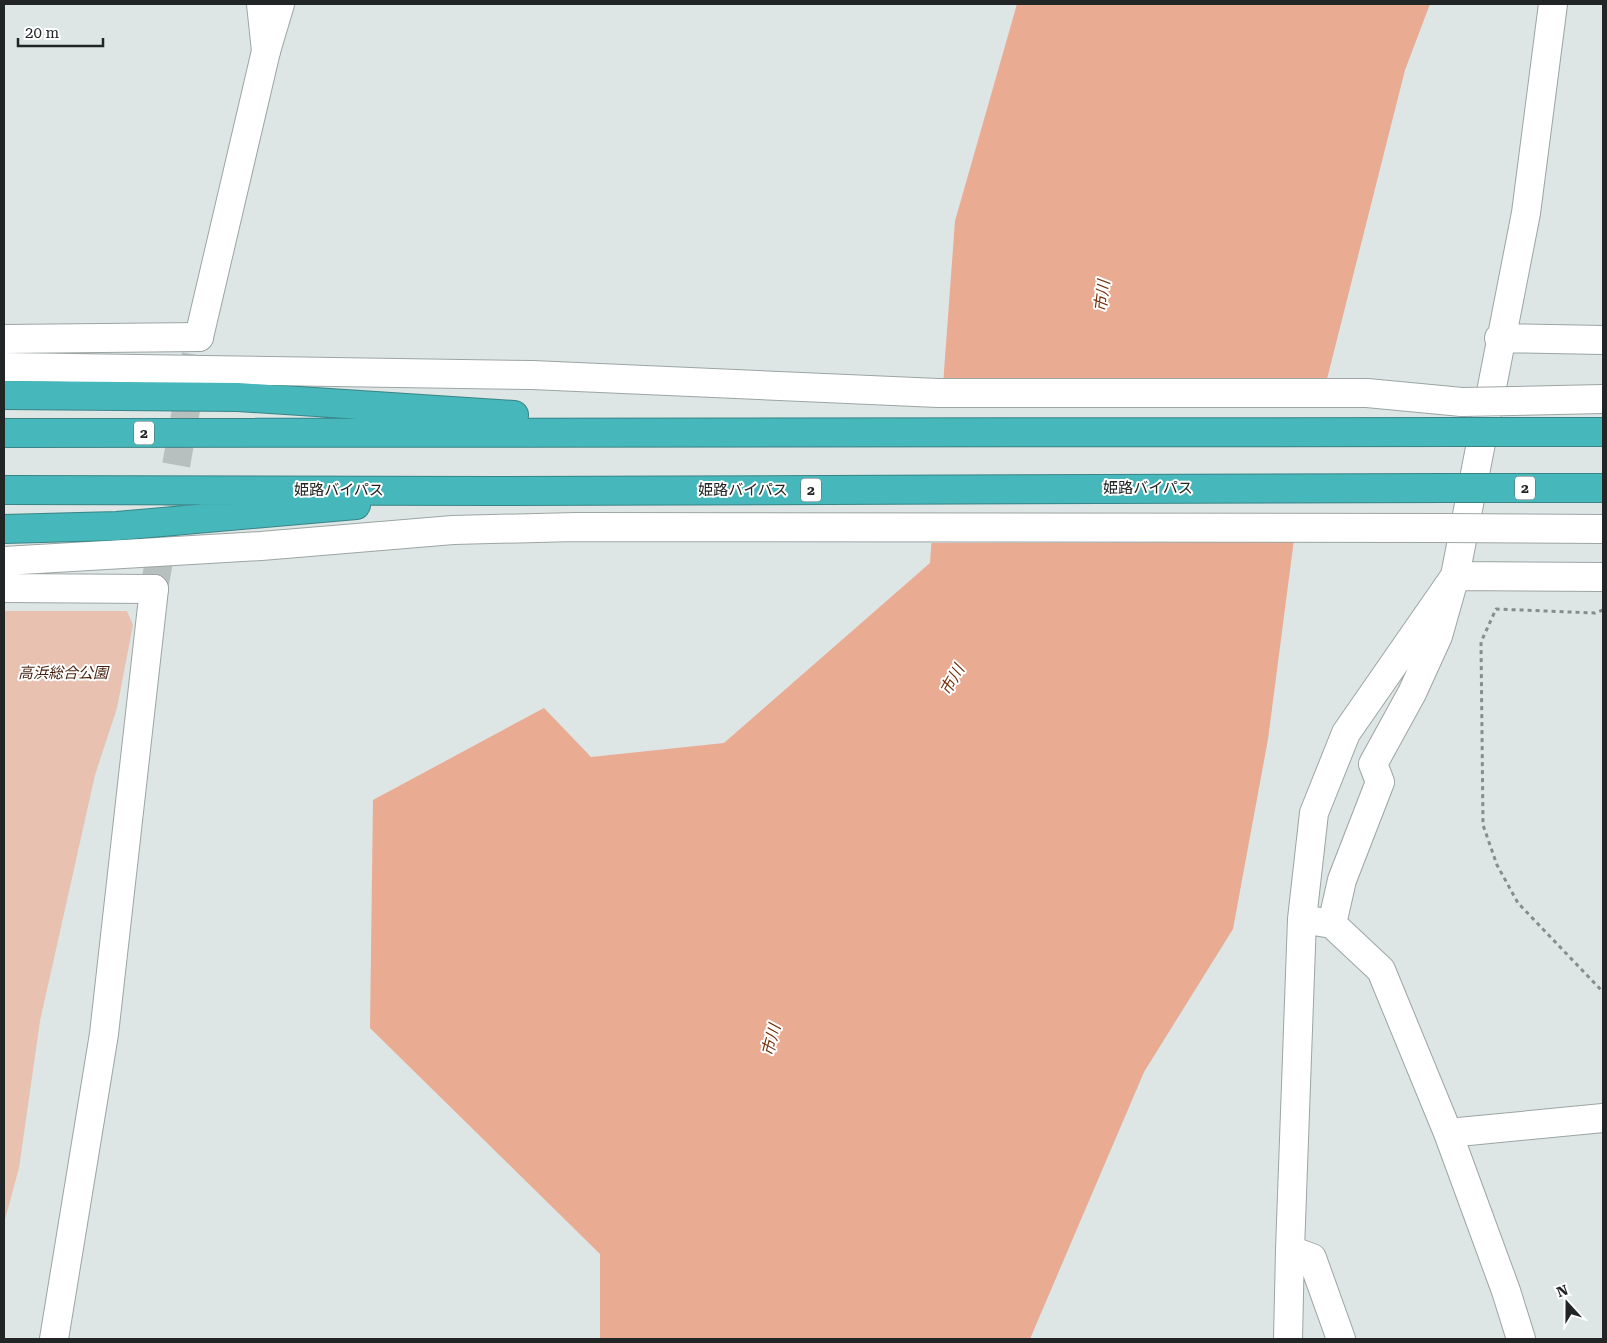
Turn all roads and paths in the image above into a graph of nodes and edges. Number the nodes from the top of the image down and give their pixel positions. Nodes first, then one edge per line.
1 (261, 4) edge
2 (280, 4) edge
3 (1553, 4) edge
4 (266, 51) junction
5 (4, 338) edge
6 (1499, 338) junction
7 (1603, 340) edge
8 (4, 366) edge
9 (4, 395) edge
10 (1603, 399) edge
11 (766, 432) junction
12 (1603, 432) edge
13 (4, 433) edge
14 (1603, 488) edge
15 (4, 490) edge
16 (270, 502) junction
17 (4, 529) edge
18 (1603, 529) edge
19 (4, 561) edge
20 (1455, 576) junction
21 (1603, 577) edge
22 (4, 588) edge
23 (1603, 610) edge
24 (1302, 919) junction
25 (1332, 924) junction
26 (1603, 992) edge
27 (1603, 1118) edge
28 (1448, 1133) junction
29 (1290, 1250) junction
30 (54, 1339) edge
31 (1288, 1339) edge
32 (1340, 1339) edge
33 (1521, 1339) edge

1 - 4 street
2 - 4 street
3 - 6 street
4 - 5 street
6 - 7 street
6 - 20 street
8 - 10 street, bridge
9 - 11 highway
11 - 12 highway, 2, bridge
11 - 13 highway, 2
14 - 16 highway, 姫路バイパス / 2, bridge
15 - 16 highway, 姫路バイパス
16 - 17 highway
18 - 19 street, bridge
20 - 21 street
20 - 24 street
20 - 25 street
22 - 30 street
23 - 26 path
24 - 25 street
24 - 29 street
25 - 28 street
27 - 28 street
28 - 33 street
29 - 31 street
29 - 32 street

